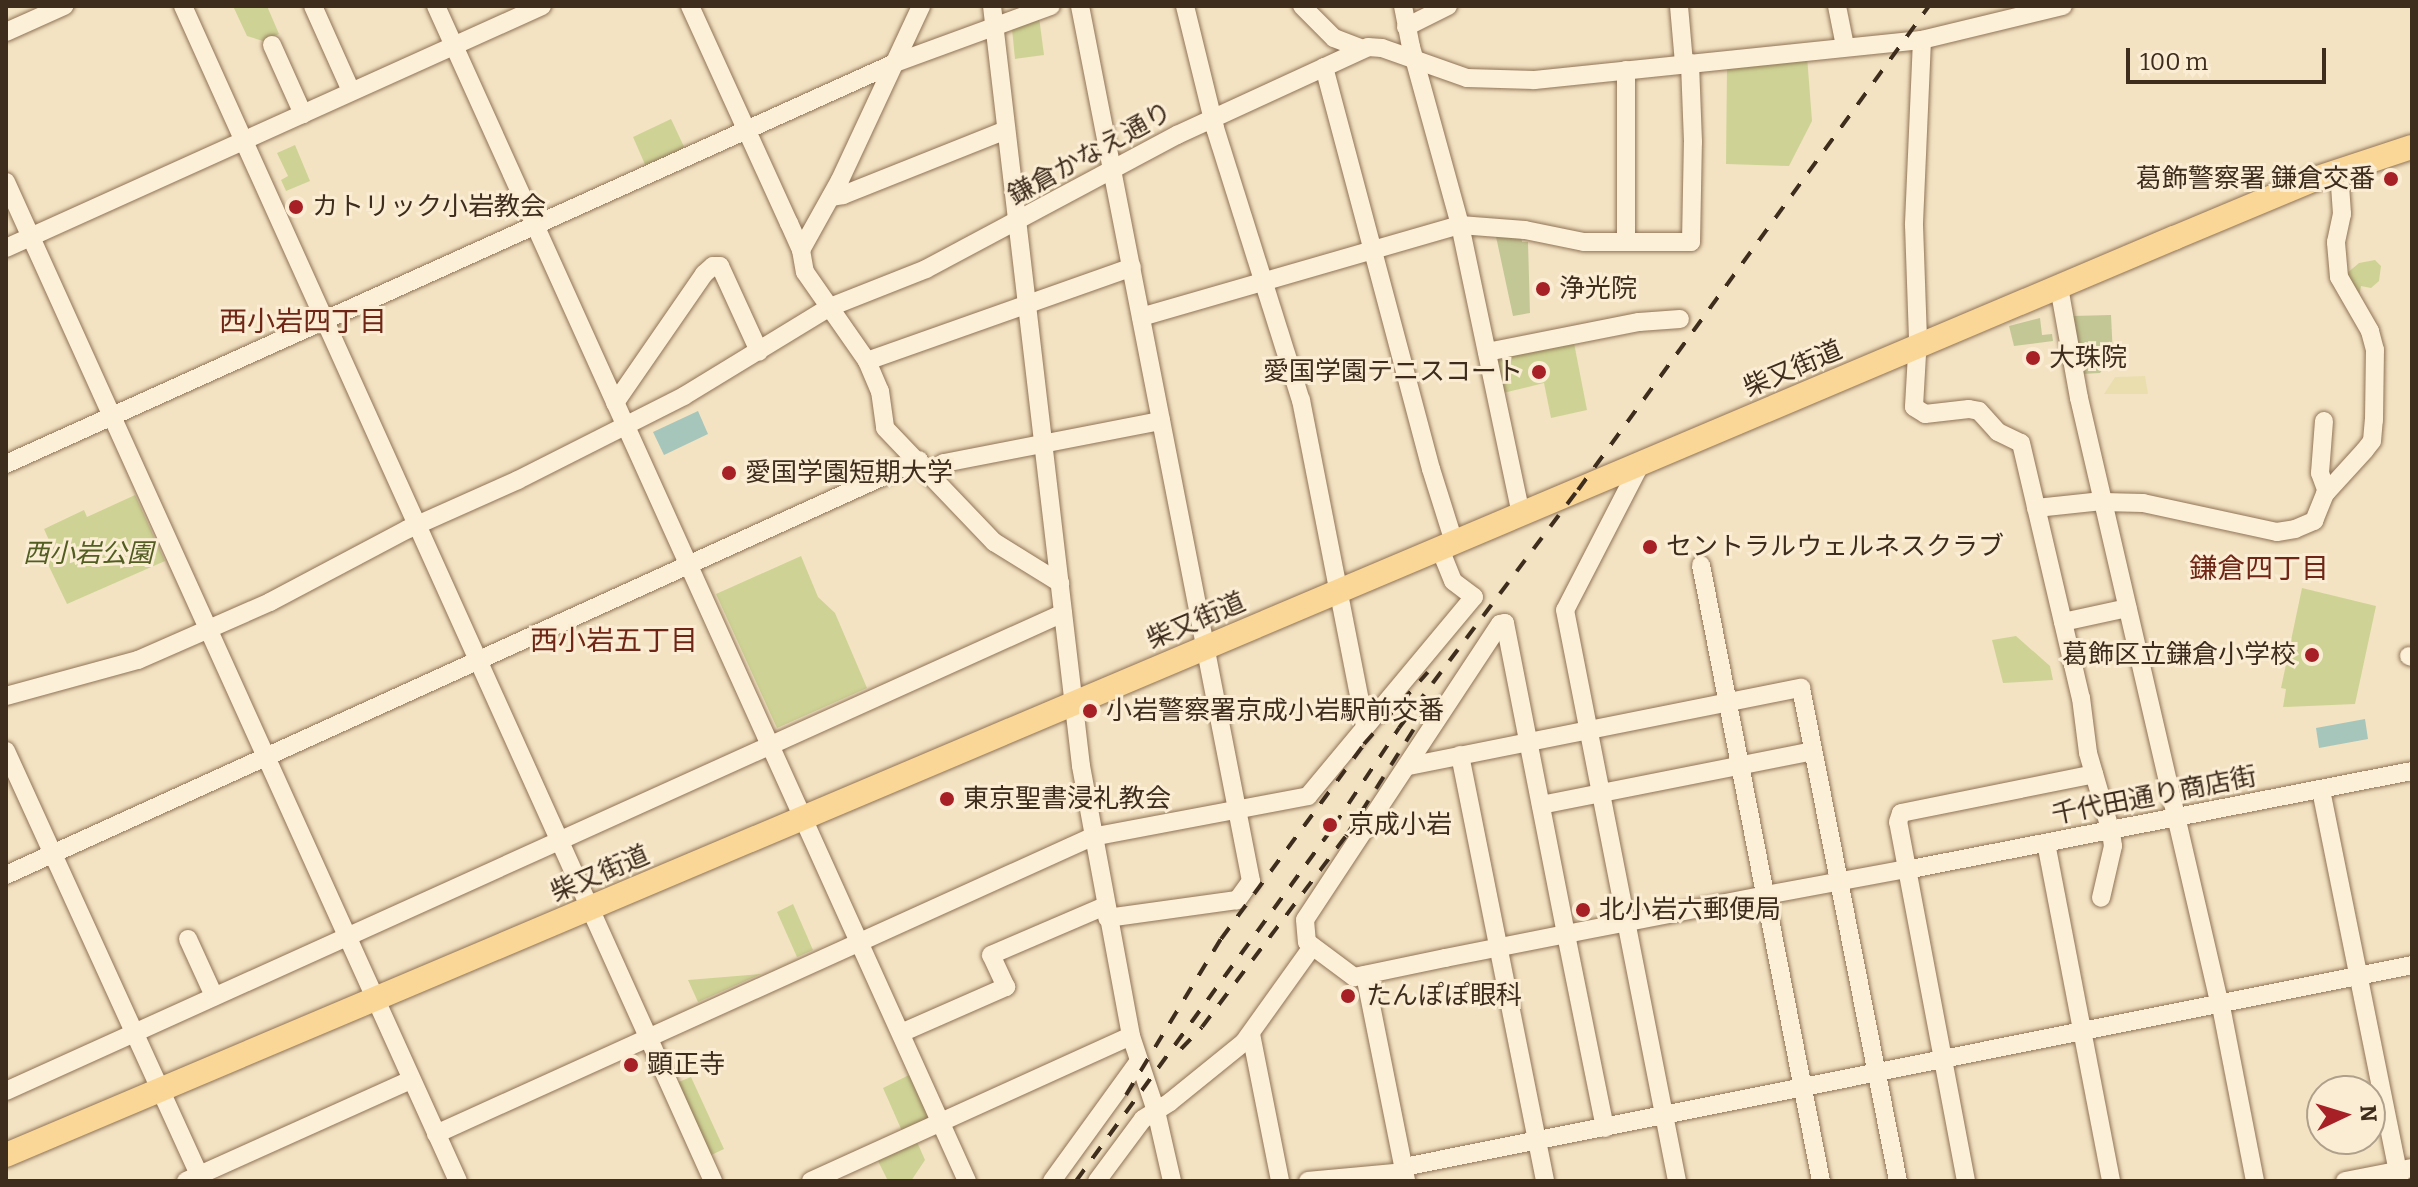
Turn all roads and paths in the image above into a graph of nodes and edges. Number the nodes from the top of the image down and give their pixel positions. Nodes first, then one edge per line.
1 (64, 6) edge
2 (183, 6) edge
3 (313, 6) edge
4 (436, 6) edge
5 (542, 6) edge
6 (690, 6) edge
7 (921, 6) edge
8 (992, 6) edge
9 (1051, 6) edge
10 (1080, 6) edge
11 (1185, 6) edge
12 (1302, 6) edge
13 (1403, 6) edge
14 (1448, 6) edge
15 (1679, 6) edge
16 (1837, 6) edge
17 (2063, 6) edge
18 (995, 27) junction
19 (1406, 27) junction
20 (6, 32) edge
21 (1922, 40) junction
22 (272, 45) dead end
23 (454, 46) junction
24 (1845, 46) junction
25 (1368, 48) junction
26 (1415, 61) junction
27 (895, 63) junction
28 (1687, 63) junction
29 (1324, 67) junction
30 (1626, 70) junction
31 (351, 91) junction
32 (303, 114) junction
33 (1212, 118) junction
34 (746, 130) junction
35 (1006, 130) junction
36 (244, 141) junction
37 (2412, 147) edge
38 (1113, 171) junction
39 (2339, 171) junction
40 (6, 182) edge
41 (831, 197) junction
42 (1018, 223) junction
43 (535, 224) junction
44 (1460, 225) junction
45 (30, 236) junction
46 (1626, 242) junction
47 (799, 247) junction
48 (6, 248) edge
49 (1371, 248) junction
50 (1132, 267) junction
51 (1264, 281) junction
52 (2059, 287) junction
53 (1027, 304) junction
54 (830, 307) junction
55 (1141, 317) junction
56 (1680, 319) dead end
57 (324, 321) junction
58 (1917, 347) junction
59 (759, 351) junction
60 (1487, 352) junction
61 (867, 361) junction
62 (615, 403) junction
63 (112, 416) junction
64 (1161, 421) junction
65 (2324, 421) dead end
66 (625, 426) junction
67 (1043, 444) junction
68 (6, 464) edge
69 (1640, 465) junction
70 (920, 466) junction
71 (2327, 492) junction
72 (2103, 502) junction
73 (2036, 508) junction
74 (1521, 514) junction
75 (417, 525) junction
76 (1447, 545) junction
77 (1701, 565) dead end
78 (689, 566) junction
79 (1060, 583) junction
80 (1336, 592) junction
81 (2127, 608) junction
82 (1063, 613) junction
83 (2063, 622) junction
84 (207, 630) junction
85 (1205, 647) junction
86 (478, 661) junction
87 (6, 696) edge
88 (1728, 702) junction
89 (1073, 703) junction
90 (1365, 726) junction
91 (1588, 730) junction
92 (1528, 741) junction
93 (770, 746) junction
94 (6, 751) edge
95 (1813, 751) junction
96 (1460, 755) junction
97 (266, 757) junction
98 (1740, 765) junction
99 (1409, 766) junction
100 (2412, 771) edge
101 (2094, 774) junction
102 (2321, 790) junction
103 (1600, 792) junction
104 (1541, 805) junction
105 (1238, 809) junction
106 (2175, 817) junction
107 (803, 818) junction
108 (2111, 832) junction
109 (1092, 837) junction
110 (559, 840) junction
111 (2046, 843) junction
112 (53, 854) junction
113 (1906, 869) junction
114 (6, 875) edge
115 (1839, 881) junction
116 (1766, 895) junction
117 (2101, 898) dead end
118 (591, 908) junction
119 (1106, 912) junction
120 (1626, 923) junction
121 (1566, 934) junction
122 (347, 936) junction
123 (188, 939) dead end
124 (859, 942) junction
125 (1312, 947) junction
126 (1498, 947) junction
127 (2412, 965) edge
128 (1365, 975) junction
129 (2361, 975) junction
130 (214, 996) junction
131 (375, 1000) junction
132 (2221, 1006) junction
133 (134, 1033) junction
134 (901, 1033) junction
135 (2082, 1033) junction
136 (1251, 1034) junction
137 (1131, 1036) junction
138 (650, 1037) junction
139 (1138, 1062) junction
140 (1943, 1062) junction
141 (1878, 1074) junction
142 (411, 1080) junction
143 (1803, 1089) junction
144 (6, 1091) edge
145 (161, 1092) junction
146 (1156, 1111) junction
147 (1664, 1116) junction
148 (940, 1122) junction
149 (1605, 1128) junction
150 (436, 1134) junction
151 (1537, 1141) junction
152 (6, 1155) edge
153 (1405, 1173) edge
154 (2404, 1173) edge
155 (196, 1179) edge
156 (1329, 1180) edge
157 (458, 1181) edge
158 (713, 1181) edge
159 (811, 1181) edge
160 (967, 1181) edge
161 (1052, 1181) edge
162 (1097, 1181) edge
163 (1172, 1181) edge
164 (1280, 1181) edge
165 (1308, 1181) edge
166 (1545, 1181) edge
167 (1677, 1181) edge
168 (1821, 1181) edge
169 (1898, 1181) edge
170 (1966, 1181) edge
171 (2111, 1181) edge
172 (2255, 1181) edge
173 (2345, 1181) edge

1 - 20 street
2 - 36 street
3 - 31 street
4 - 23 street
5 - 23 street
6 - 34 street
7 - 27 street
8 - 18 street
9 - 18 street
10 - 38 street
11 - 33 street
12 - 25 street
13 - 19 street
14 - 19 street
15 - 28 street
16 - 24 street
17 - 21 street
18 - 27 street
18 - 35 street
19 - 26 street
21 - 24 street
21 - 58 street
22 - 32 street
23 - 31 street
23 - 43 street
24 - 28 street
25 - 26 street
25 - 29 street, 鎌倉かなえ通り
26 - 30 street
26 - 44 street
27 - 34 street
27 - 41 street
28 - 30 street
28 - 46 street
29 - 33 street, 鎌倉かなえ通り
29 - 49 street
30 - 46 street
31 - 32 street
32 - 36 street
33 - 38 street, 鎌倉かなえ通り
33 - 51 street
34 - 43 street
34 - 47 street
35 - 41 street
35 - 42 street
36 - 45 street
36 - 57 street
37 - 39 main road, 柴又街道
38 - 42 street, 鎌倉かなえ通り
38 - 50 street
39 - 52 main road, 柴又街道
39 - 71 street
40 - 45 street
41 - 47 street
42 - 53 street
42 - 54 street, 鎌倉かなえ通り
43 - 57 street
43 - 62 street
44 - 46 street
44 - 49 street
44 - 60 street
45 - 48 street
45 - 63 street
47 - 54 street
49 - 51 street
49 - 76 street
50 - 53 street
50 - 55 street
51 - 55 street
51 - 80 street
52 - 58 main road, 柴又街道
52 - 72 street
53 - 61 street
53 - 67 street
54 - 59 street, 鎌倉かなえ通り
54 - 61 street
55 - 64 street
56 - 60 street
57 - 63 street
57 - 75 street
58 - 69 main road, 柴又街道
58 - 73 street
59 - 62 street
59 - 66 street, 鎌倉かなえ通り
60 - 74 street
61 - 70 street
62 - 66 street
63 - 68 street
63 - 84 street
64 - 67 street
64 - 85 street
65 - 71 street
66 - 75 street, 鎌倉かなえ通り
66 - 78 street
67 - 70 street
67 - 79 street
69 - 74 main road, 柴又街道
69 - 91 street
70 - 78 street
70 - 79 street
71 - 72 street
72 - 73 street
72 - 81 street
73 - 83 street
74 - 76 main road, 柴又街道
75 - 84 street, 鎌倉かなえ通り
75 - 86 street
76 - 80 main road, 柴又街道
76 - 90 street
77 - 88 street
78 - 86 street
78 - 93 street
79 - 82 street
80 - 85 main road, 柴又街道
80 - 90 street
81 - 83 street
81 - 106 street
82 - 89 street
82 - 93 street
83 - 101 street
84 - 87 street, 鎌倉かなえ通り
84 - 97 street
85 - 89 main road, 柴又街道
85 - 105 street
86 - 97 street
86 - 110 street
88 - 91 street
88 - 95 street
88 - 98 street
89 - 107 main road, 柴又街道
89 - 109 street
90 - 105 street
91 - 92 street
91 - 103 street
92 - 96 street
92 - 99 street
92 - 104 street
93 - 107 street
93 - 110 street
94 - 112 street
95 - 98 street
95 - 115 street
96 - 99 street
96 - 126 street
97 - 112 street
97 - 122 street
98 - 103 street
98 - 116 street
99 - 125 street
100 - 102 street, 千代田通り商店街
101 - 108 street
101 - 113 street
102 - 106 street, 千代田通り商店街
102 - 129 street
103 - 104 street
103 - 120 street
104 - 121 street
105 - 109 street
105 - 119 street
106 - 108 street, 千代田通り商店街
106 - 132 street
107 - 118 main road, 柴又街道
107 - 124 street
108 - 111 street, 千代田通り商店街
108 - 117 street
109 - 119 street
109 - 124 street
110 - 118 street
110 - 122 street
111 - 113 street, 千代田通り商店街
111 - 135 street
112 - 114 street
112 - 133 street
113 - 115 street, 千代田通り商店街
113 - 140 street
115 - 116 street, 千代田通り商店街
115 - 141 street
116 - 120 street, 千代田通り商店街
116 - 143 street
118 - 131 main road, 柴又街道
118 - 138 street
119 - 134 street
119 - 137 street
120 - 121 street, 千代田通り商店街
120 - 147 street
121 - 126 street, 千代田通り商店街
121 - 149 street
122 - 130 street
122 - 131 street
123 - 130 street
124 - 134 street
124 - 138 street
125 - 128 street
125 - 136 street
126 - 128 street, 千代田通り商店街
126 - 151 street
127 - 129 street
128 - 153 street
129 - 132 street
129 - 154 street
130 - 133 street
131 - 142 street
131 - 145 main road, 柴又街道
132 - 135 street
132 - 172 street
133 - 144 street
133 - 145 street
134 - 148 street
135 - 140 street
135 - 171 street
136 - 146 street
136 - 164 street
137 - 139 street
137 - 148 street
138 - 150 street
138 - 158 street
139 - 146 street
139 - 161 street
140 - 141 street
140 - 170 street
141 - 143 street
141 - 169 street
142 - 150 street
142 - 155 street
143 - 147 street
143 - 168 street
145 - 152 main road, 柴又街道
145 - 155 street
146 - 162 street
146 - 163 street
147 - 149 street
147 - 167 street
148 - 159 street
148 - 160 street
149 - 151 street
150 - 157 street
151 - 153 street
151 - 166 street
153 - 156 street
154 - 173 street
156 - 165 street

